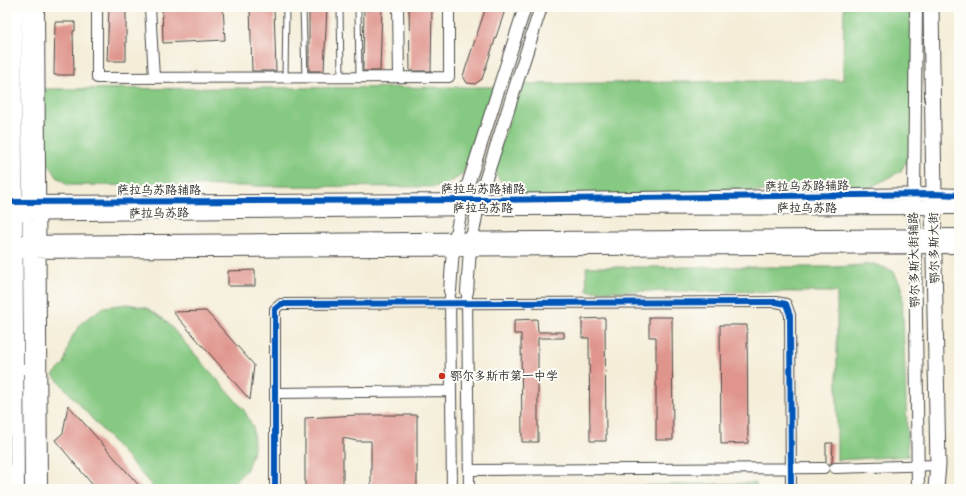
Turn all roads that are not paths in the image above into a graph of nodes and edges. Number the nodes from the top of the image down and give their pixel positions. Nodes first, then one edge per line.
1 (14, 7) edge
2 (28, 7) edge
3 (38, 7) edge
4 (97, 7) edge
5 (150, 7) edge
6 (286, 7) edge
7 (303, 7) edge
8 (340, 7) edge
9 (358, 7) edge
10 (398, 7) edge
11 (448, 7) edge
12 (526, 7) edge
13 (541, 7) edge
14 (916, 7) edge
15 (931, 7) edge
16 (154, 78) junction
17 (285, 78) junction
18 (305, 78) junction
19 (341, 78) junction
20 (359, 78) junction
21 (398, 78) junction
22 (959, 195) edge
23 (933, 201) junction
24 (914, 202) junction
25 (462, 204) junction
26 (478, 204) junction
27 (959, 207) edge
28 (11, 208) edge
29 (34, 208) junction
30 (959, 236) edge
31 (914, 241) junction
32 (933, 242) junction
33 (454, 244) junction
34 (471, 244) junction
35 (11, 247) edge
36 (35, 247) junction
37 (959, 247) edge
38 (450, 297) junction
39 (467, 298) junction
40 (451, 391) junction
41 (276, 393) junction
42 (938, 465) junction
43 (918, 466) junction
44 (790, 468) junction
45 (824, 468) dead end
46 (835, 468) dead end
47 (469, 470) junction
48 (14, 487) edge
49 (32, 489) edge
50 (41, 489) edge
51 (275, 489) edge
52 (452, 489) edge
53 (469, 489) edge
54 (791, 489) edge
55 (918, 489) edge
56 (936, 489) edge

1 - 28 main road
2 - 29 main road
3 - 29 street
4 - 16 street
5 - 16 street
6 - 17 lane
7 - 18 lane
8 - 19 lane
9 - 20 lane
10 - 21 street
11 - 21 street
12 - 25 street
13 - 26 street
14 - 24 street, 鄂尔多斯大街辅路
15 - 23 main road, 鄂尔多斯大街
16 - 17 street
17 - 18 street
18 - 19 street
19 - 20 street
20 - 21 street
22 - 23 street
23 - 24 main road, 萨拉乌苏路
23 - 27 main road, 萨拉乌苏路
23 - 32 main road, 鄂尔多斯大街
24 - 26 main road, 萨拉乌苏路
24 - 31 street, 鄂尔多斯大街辅路
25 - 26 main road, 萨拉乌苏路
25 - 29 main road, 萨拉乌苏路
25 - 33 street
26 - 34 street
28 - 29 main road, 萨拉乌苏路
28 - 35 main road
29 - 36 main road
30 - 32 main road
31 - 32 main road
31 - 34 main road
31 - 43 street, 鄂尔多斯大街辅路
32 - 37 street
32 - 42 main road, 鄂尔多斯大街
33 - 34 main road
33 - 36 main road
33 - 38 street
34 - 39 street
35 - 36 main road
35 - 48 main road
36 - 49 main road
36 - 50 street
38 - 39 street
38 - 40 street
38 - 41 street
39 - 44 street
39 - 47 street
40 - 41 street
40 - 52 street
41 - 51 street
42 - 43 street
42 - 56 main road, 鄂尔多斯大街
43 - 46 street
43 - 55 street, 鄂尔多斯大街辅路
44 - 45 street
44 - 47 street
44 - 54 street
47 - 53 street

